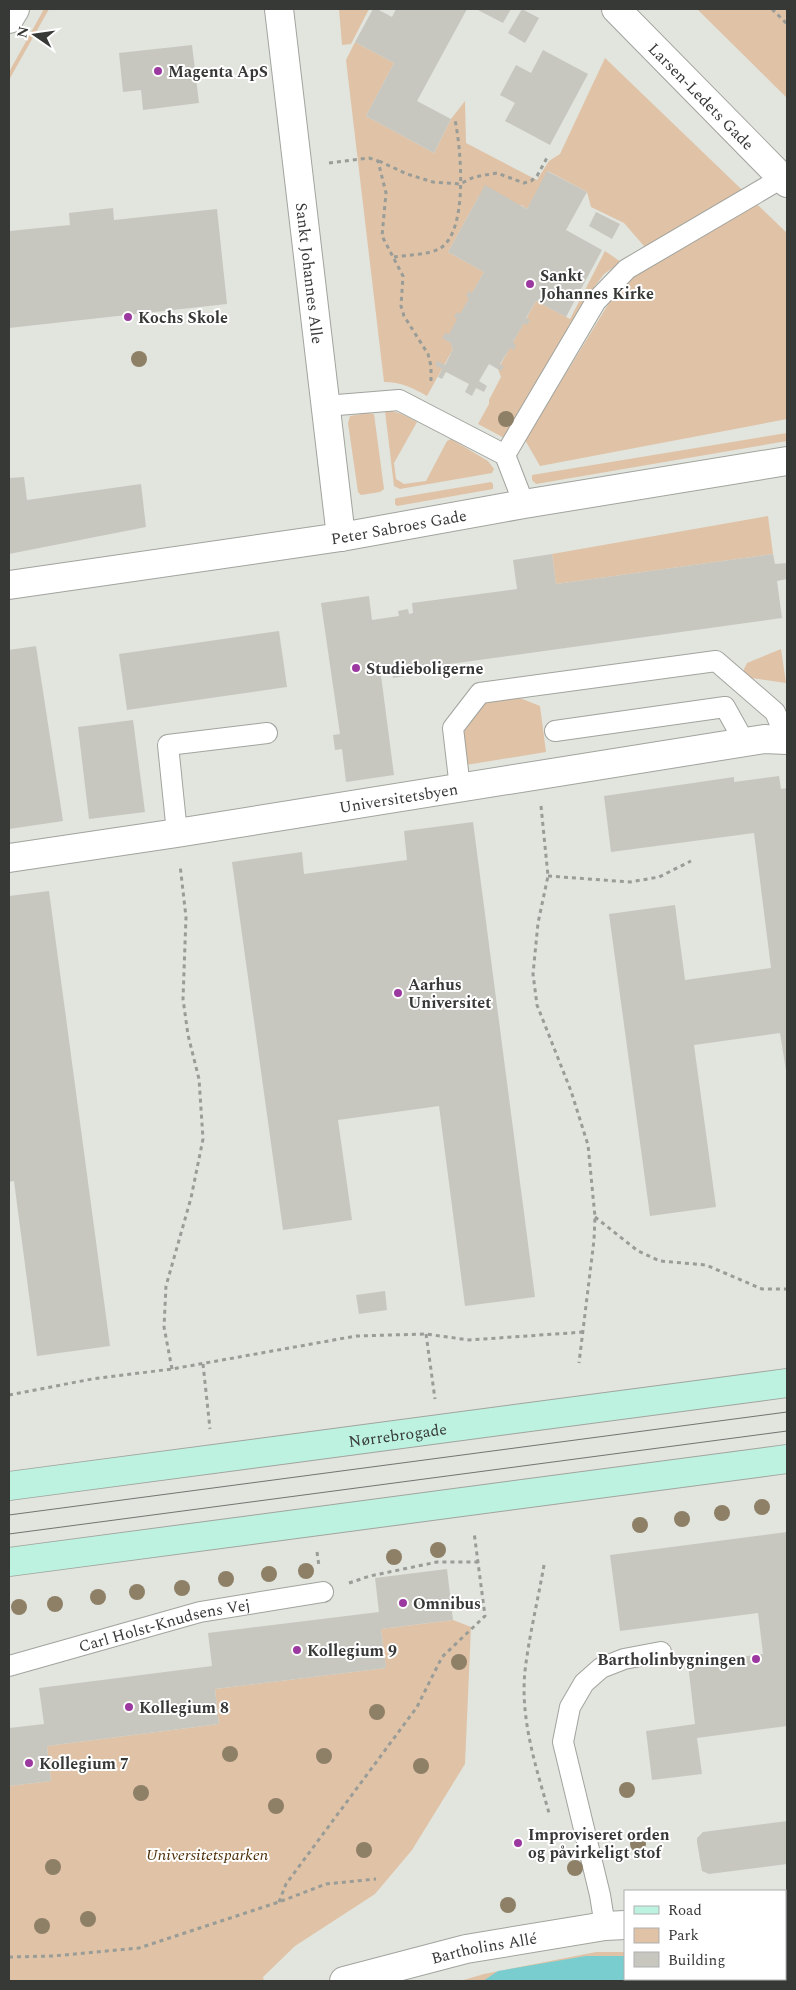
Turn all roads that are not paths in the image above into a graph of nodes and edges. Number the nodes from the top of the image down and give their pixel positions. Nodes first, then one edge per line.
1 (279, 9) edge
2 (616, 9) edge
3 (784, 180) edge
4 (325, 406) junction
5 (505, 455) junction
6 (787, 461) edge
7 (524, 504) junction
8 (341, 537) junction
9 (9, 585) edge
10 (555, 731) dead end
11 (267, 732) dead end
12 (787, 740) edge
13 (745, 743) junction
14 (460, 788) junction
15 (177, 833) junction
16 (9, 858) edge
17 (787, 1383) edge
18 (787, 1459) edge
19 (9, 1486) edge
20 (9, 1562) edge
21 (323, 1592) road end
22 (661, 1652) dead end
23 (9, 1666) edge
24 (615, 1925) edge
25 (344, 1981) edge

1 - 4 street, Sankt Johannes Alle
2 - 3 street, Larsen-Ledets Gade
3 - 5 lane
4 - 5 lane
4 - 8 street, Sankt Johannes Alle
5 - 7 lane
6 - 7 street, Peter Sabroes Gade
7 - 8 street, Peter Sabroes Gade
8 - 9 street, Peter Sabroes Gade
10 - 13 lane
11 - 15 lane
12 - 13 street, Universitetsbyen
12 - 14 lane
13 - 14 street, Universitetsbyen
14 - 15 street, Universitetsbyen
15 - 16 street, Universitetsbyen
17 - 19 main road, Nørrebrogade
18 - 20 main road
21 - 23 lane, Carl Holst-Knudsens Vej
22 - 24 lane
24 - 25 street, Bartholins Allé

